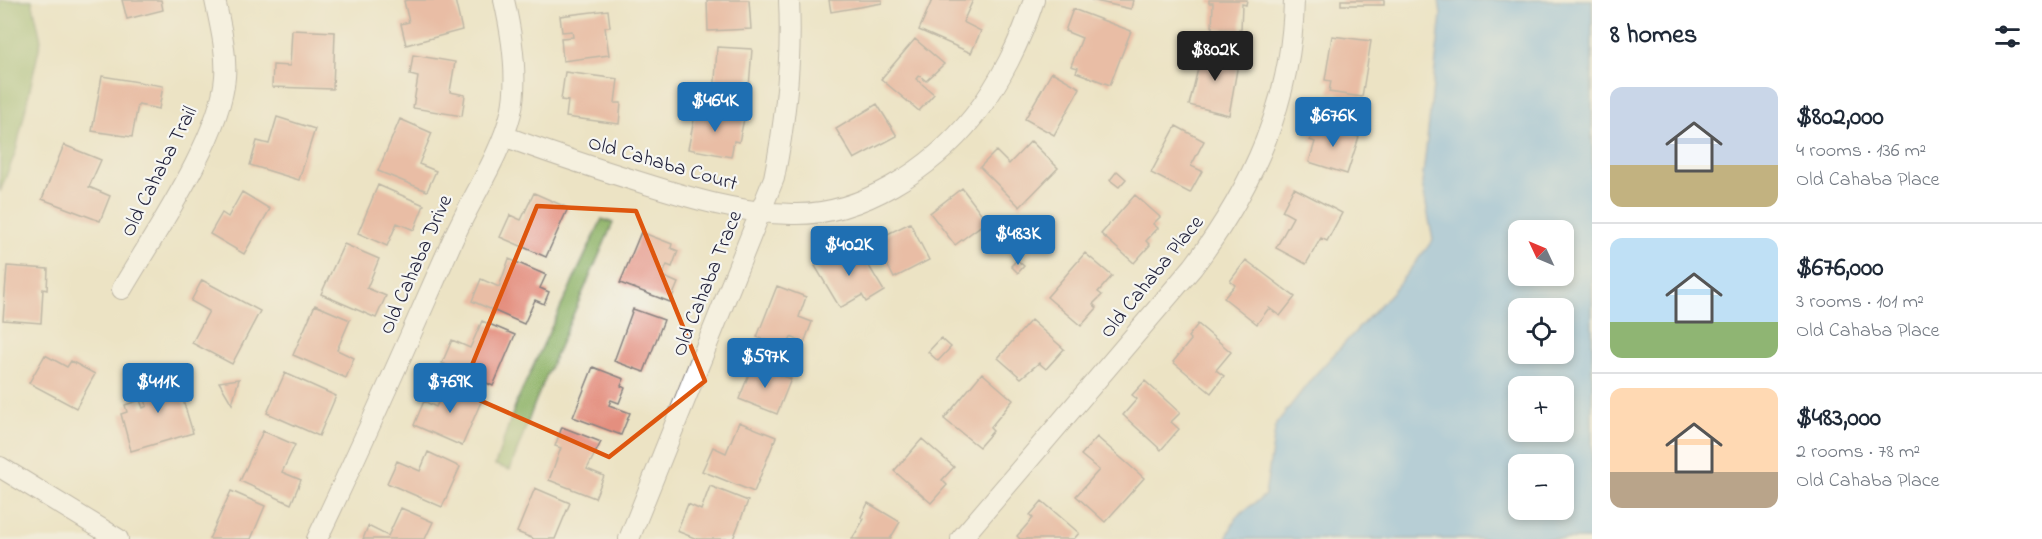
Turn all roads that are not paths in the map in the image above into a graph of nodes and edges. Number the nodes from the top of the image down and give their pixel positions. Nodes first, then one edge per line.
1 (215, 0) edge
2 (504, 0) edge
3 (789, 0) edge
4 (1035, 0) edge
5 (1294, 0) edge
6 (504, 136) junction
7 (761, 212) junction
8 (122, 290) dead end
9 (0, 467) edge
10 (118, 539) edge
11 (317, 539) edge
12 (629, 539) edge
13 (961, 539) edge

1 - 8 street, Old Cahaba Trail
2 - 6 street, Old Cahaba Drive
3 - 7 street, Old Cahaba Trace
4 - 7 street, Old Cahaba Court
5 - 13 street, Old Cahaba Place
6 - 7 street, Old Cahaba Court
6 - 11 street, Old Cahaba Drive
7 - 12 street, Old Cahaba Trace
9 - 10 street

